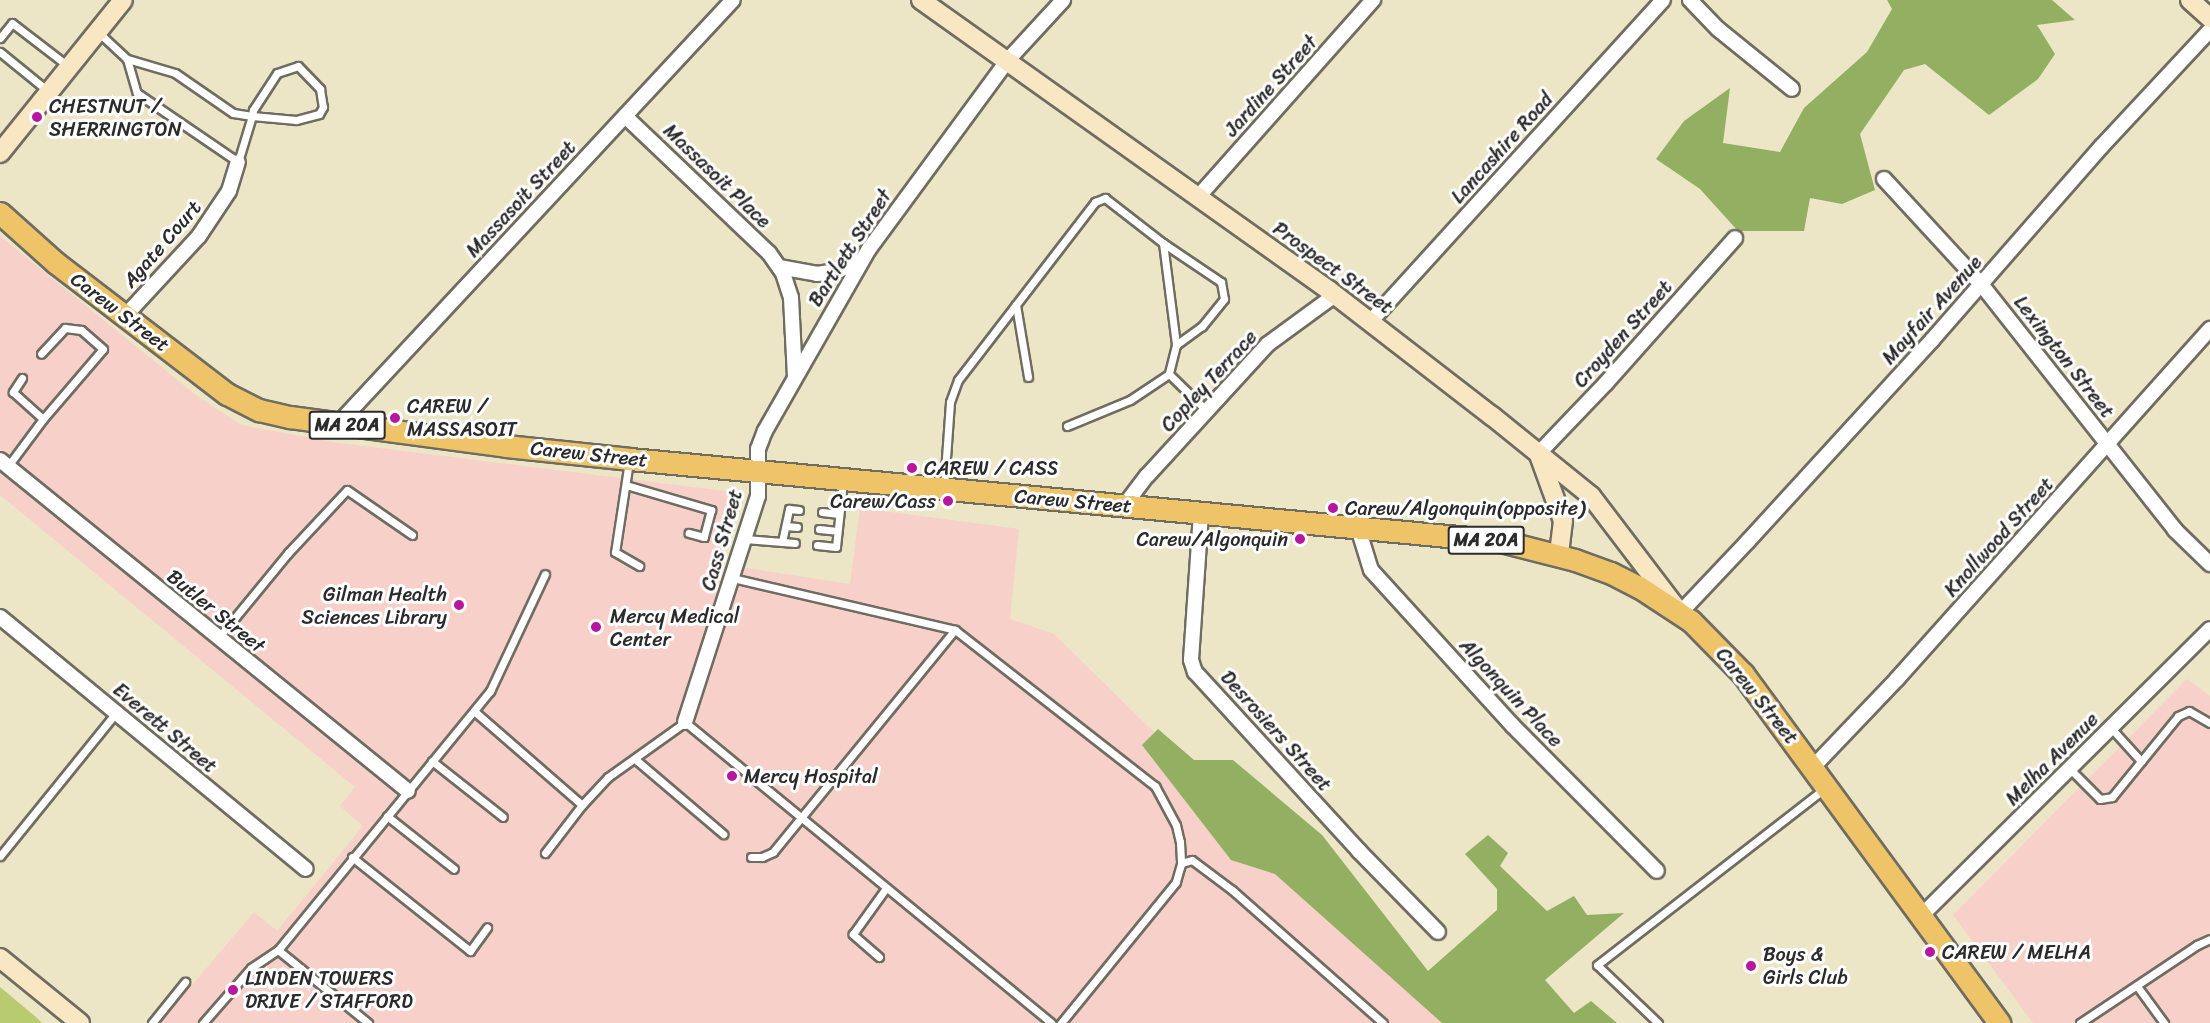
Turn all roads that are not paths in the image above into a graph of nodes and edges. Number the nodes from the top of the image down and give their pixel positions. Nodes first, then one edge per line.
1 (123, 0) edge
2 (733, 0) edge
3 (921, 0) edge
4 (1063, 0) edge
5 (1374, 0) edge
6 (1663, 0) edge
7 (1690, 0) edge
8 (2190, 0) edge
9 (2210, 18) edge
10 (2210, 30) edge
11 (98, 32) junction
12 (0, 38) edge
13 (0, 52) edge
14 (127, 59) junction
15 (1007, 61) junction
16 (69, 67) junction
17 (1792, 89) dead end
18 (49, 93) junction
19 (252, 116) junction
20 (625, 116) junction
21 (0, 153) edge
22 (238, 162) junction
23 (1884, 179) dead end
24 (1198, 197) junction
25 (0, 213) edge
26 (1735, 238) dead end
27 (1163, 243) junction
28 (862, 260) junction
29 (779, 267) junction
30 (1981, 284) junction
31 (1335, 295) junction
32 (1016, 305) junction
33 (125, 316) junction
34 (1370, 322) junction
35 (2210, 329) edge
36 (1176, 345) junction
37 (41, 354) dead end
38 (1169, 374) junction
39 (795, 376) junction
40 (1028, 377) dead end
41 (22, 378) dead end
42 (1207, 411) junction
43 (43, 418) junction
44 (338, 423) junction
45 (1067, 426) dead end
46 (2108, 445) junction
47 (1538, 454) junction
48 (630, 459) junction
49 (4, 463) edge
50 (760, 471) junction
51 (843, 479) junction
52 (626, 485) junction
53 (944, 489) junction
54 (1124, 506) junction
55 (799, 510) dead end
56 (822, 512) dead end
57 (1202, 513) junction
58 (839, 514) junction
59 (786, 526) junction
60 (797, 527) dead end
61 (1358, 528) junction
62 (819, 529) dead end
63 (837, 531) junction
64 (689, 533) dead end
65 (412, 535) dead end
66 (745, 539) junction
67 (782, 542) junction
68 (795, 543) dead end
69 (817, 545) dead end
70 (1558, 556) junction
71 (2210, 564) edge
72 (639, 566) dead end
73 (545, 574) dead end
74 (732, 578) junction
75 (1680, 613) junction
76 (0, 617) edge
77 (2210, 629) edge
78 (956, 630) junction
79 (219, 638) junction
80 (474, 711) junction
81 (116, 713) junction
82 (685, 722) junction
83 (2210, 723) edge
84 (2111, 728) junction
85 (635, 759) junction
86 (432, 761) junction
87 (2141, 761) junction
88 (1813, 767) junction
89 (2070, 770) junction
90 (1827, 787) junction
91 (408, 791) junction
92 (582, 806) junction
93 (387, 816) junction
94 (503, 817) dead end
95 (800, 817) junction
96 (723, 834) dead end
97 (545, 853) dead end
98 (0, 856) edge
99 (352, 857) junction
100 (750, 857) dead end
101 (1181, 863) junction
102 (306, 869) dead end
103 (454, 869) dead end
104 (1657, 871) dead end
105 (886, 888) junction
106 (1921, 916) junction
107 (487, 928) dead end
108 (1438, 932) dead end
109 (2210, 939) edge
110 (278, 950) junction
111 (879, 957) dead end
112 (0, 958) edge
113 (185, 982) dead end
114 (2137, 986) junction
115 (80, 1023) edge
116 (152, 1023) edge
117 (203, 1023) edge
118 (368, 1023) edge
119 (1051, 1023) edge
120 (1060, 1023) edge
121 (1383, 1023) edge
122 (1658, 1023) edge
123 (1999, 1023) edge
124 (2080, 1023) edge
125 (2164, 1023) edge

1 - 11 main road
2 - 20 street, Massasoit Street
3 - 15 main road, Prospect Street
4 - 15 street, Bartlett Street
5 - 24 street, Jardine Street
6 - 34 street, Lancashire Road
7 - 17 street
8 - 9 main road
10 - 30 street, Mayfair Avenue
11 - 14 lane
11 - 16 main road
12 - 16 lane
13 - 18 lane
14 - 19 lane
14 - 22 lane
15 - 24 main road, Prospect Street
15 - 28 street, Bartlett Street
16 - 18 main road
18 - 21 main road
19 - 19 lane
19 - 22 lane
20 - 29 street, Massasoit Place
20 - 44 street, Massasoit Street
22 - 33 street, Agate Court
23 - 30 street, Lexington Street
24 - 31 main road, Prospect Street
25 - 33 main road, Carew Street / MA 20A
26 - 47 street, Croyden Street
27 - 32 lane
27 - 36 lane
27 - 36 lane
28 - 29 street
28 - 39 street, Bartlett Street
29 - 39 street, Massasoit Place
30 - 46 street, Lexington Street
30 - 75 street, Mayfair Avenue
31 - 34 main road, Prospect Street
31 - 42 street, Copley Terrace
32 - 40 lane
32 - 53 lane
33 - 44 main road, Carew Street / MA 20A
34 - 47 main road, Prospect Street
35 - 46 street, Knollwood Street
36 - 38 lane
37 - 43 lane
38 - 42 lane
38 - 45 lane
39 - 50 street, Bartlett Street
41 - 43 lane
42 - 54 street, Copley Terrace
43 - 49 lane
44 - 48 main road, Carew Street / MA 20A
46 - 71 street, Lexington Street
46 - 88 street, Knollwood Street
47 - 70 main road
47 - 75 main road, Prospect Street
48 - 50 main road, Carew Street / MA 20A
48 - 52 lane
49 - 79 street, Butler Street
50 - 51 main road, Carew Street / MA 20A
50 - 66 street, Cass Street
51 - 53 main road, Carew Street / MA 20A
51 - 58 lane
52 - 64 lane
52 - 72 lane
53 - 54 main road, Carew Street / MA 20A
54 - 57 main road, Carew Street / MA 20A
55 - 59 lane
56 - 58 lane
57 - 61 main road, Carew Street / MA 20A
57 - 108 street, Desrosiers Street
58 - 63 lane
59 - 60 lane
59 - 67 lane
61 - 70 main road, Carew Street / MA 20A
61 - 104 street, Algonquin Place
62 - 63 lane
63 - 69 lane
65 - 79 lane
66 - 67 lane
66 - 74 street, Cass Street
67 - 68 lane
70 - 75 main road, Carew Street / MA 20A
73 - 80 lane
74 - 78 lane
74 - 82 street, Cass Street
75 - 88 main road, Carew Street / MA 20A
76 - 81 street, Everett Street
77 - 84 street, Melha Avenue
78 - 95 lane
78 - 101 lane
79 - 91 street, Butler Street
80 - 86 lane
80 - 92 lane
81 - 98 lane
81 - 102 street, Everett Street
82 - 85 lane
82 - 95 lane
83 - 87 lane
84 - 87 lane
84 - 89 street, Melha Avenue
85 - 92 lane
85 - 96 lane
86 - 91 lane
86 - 94 lane
87 - 89 lane
88 - 90 main road, Carew Street / MA 20A
89 - 106 street, Melha Avenue
90 - 106 main road, Carew Street / MA 20A
90 - 122 lane
91 - 93 lane
92 - 97 lane
93 - 99 lane
93 - 103 lane
95 - 100 lane
95 - 105 lane
99 - 107 lane
99 - 110 lane
101 - 120 lane
101 - 121 lane
105 - 111 lane
105 - 119 lane
106 - 123 main road, Carew Street / MA 20A
109 - 114 lane
110 - 117 lane
110 - 118 lane
112 - 115 main road
113 - 116 lane
114 - 124 lane
114 - 125 lane

